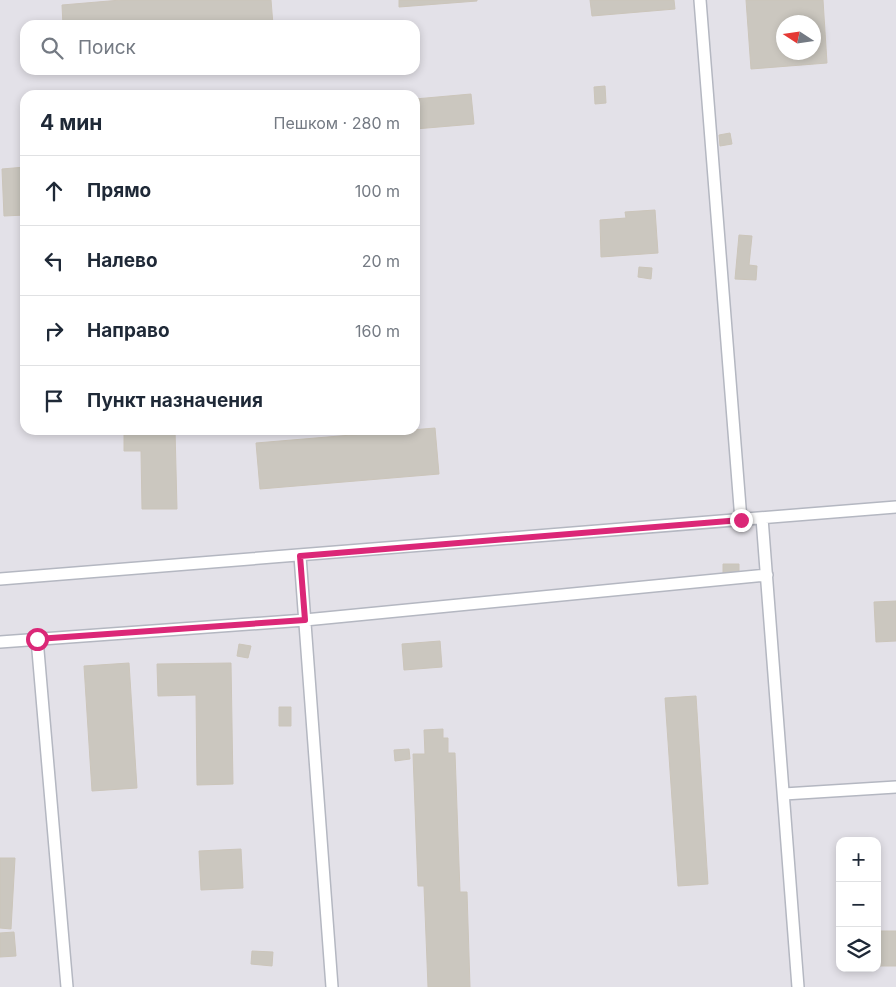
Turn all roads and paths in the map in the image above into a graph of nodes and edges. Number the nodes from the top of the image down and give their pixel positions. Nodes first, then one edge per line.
1 (700, 0) edge
2 (896, 507) edge
3 (762, 518) junction
4 (741, 520) junction
5 (300, 556) junction
6 (767, 575) junction
7 (0, 579) edge
8 (305, 620) junction
9 (37, 639) junction
10 (0, 642) edge
11 (896, 787) edge
12 (784, 794) junction
13 (67, 987) edge
14 (332, 987) edge
15 (798, 987) edge

1 - 4 lane
2 - 3 lane
3 - 4 lane
3 - 6 lane
4 - 5 lane
5 - 7 lane
5 - 8 lane
6 - 8 lane
6 - 12 lane
8 - 9 lane
8 - 14 lane
9 - 10 lane
9 - 13 lane
11 - 12 lane
12 - 15 lane

